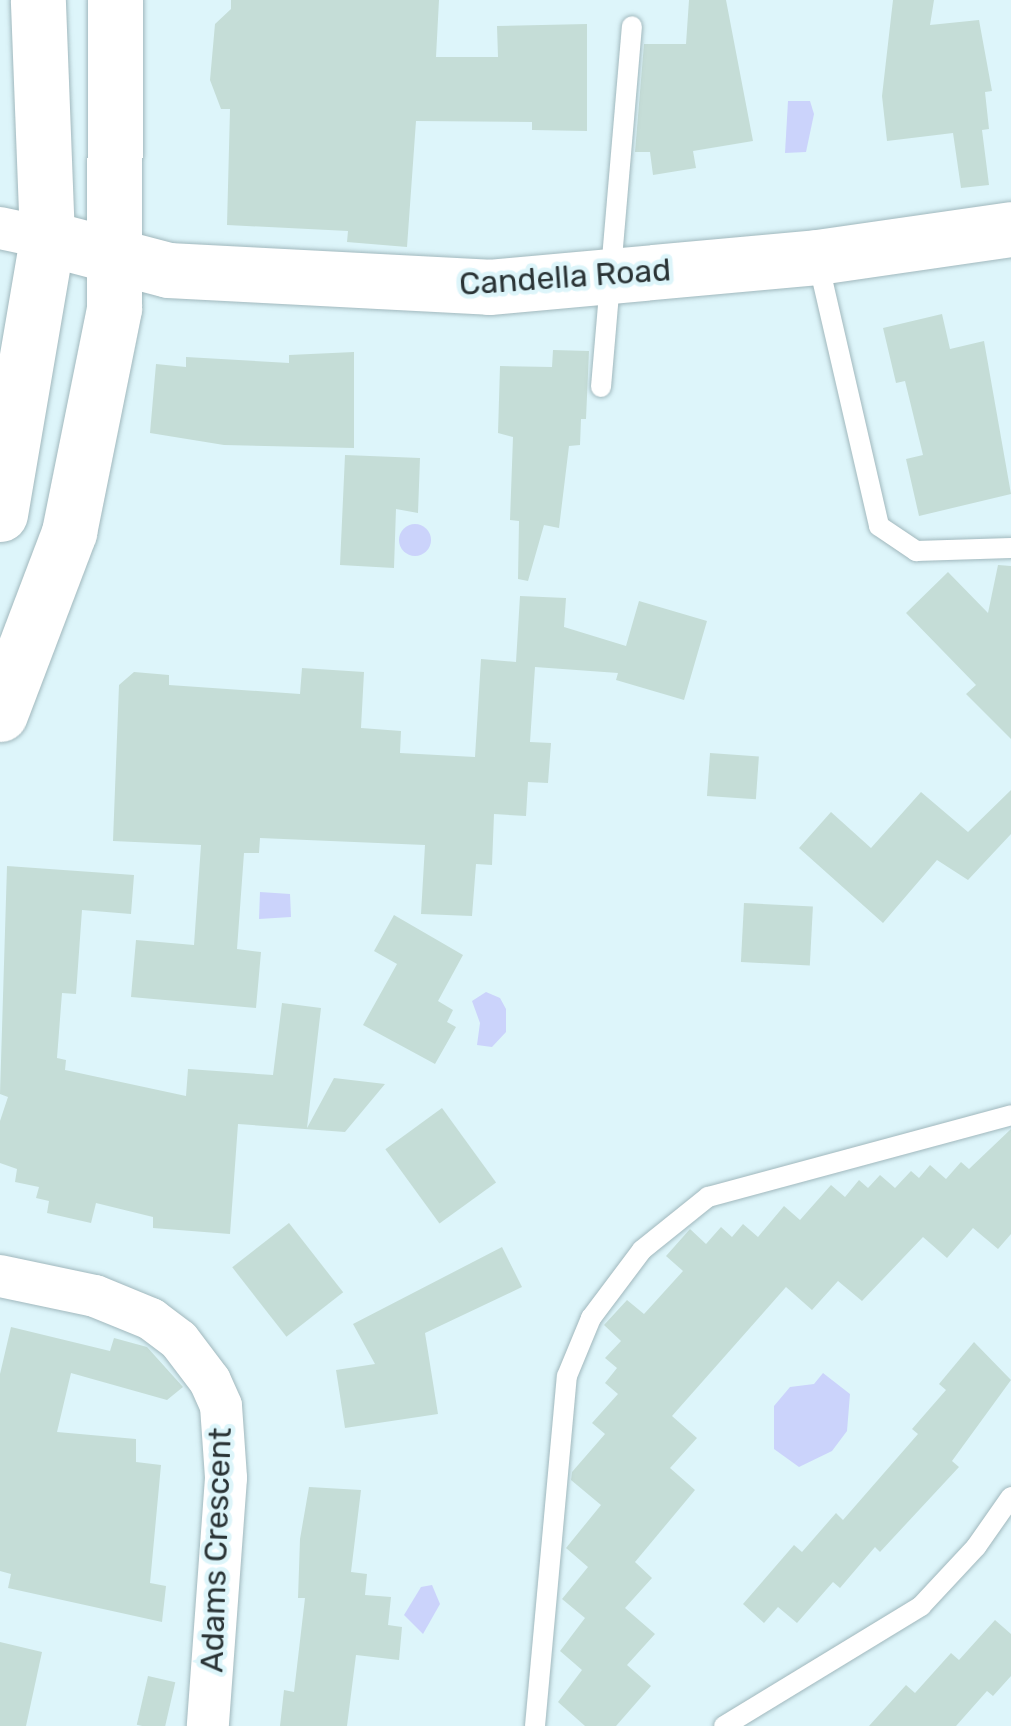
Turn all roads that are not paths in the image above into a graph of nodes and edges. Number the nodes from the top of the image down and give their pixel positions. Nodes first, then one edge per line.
1 (38, 0) edge
2 (115, 0) edge
3 (632, 26) dead end
4 (1011, 229) edge
5 (23, 233) edge
6 (817, 257) junction
7 (118, 260) junction
8 (615, 276) junction
9 (601, 387) dead end
10 (0, 514) edge
11 (1011, 548) edge
12 (0, 714) edge
13 (1011, 1115) edge
14 (0, 1276) edge
15 (1011, 1497) edge
16 (208, 1726) edge
17 (536, 1726) edge
18 (724, 1726) edge

1 - 5 main road
2 - 7 main road
3 - 8 lane
4 - 6 main road, Candella Road
5 - 7 main road, Candella Road
5 - 10 main road
6 - 8 main road, Candella Road
6 - 11 lane
7 - 8 main road, Candella Road
7 - 12 main road
8 - 9 lane
13 - 17 lane
14 - 16 street, Adams Crescent
15 - 18 lane

